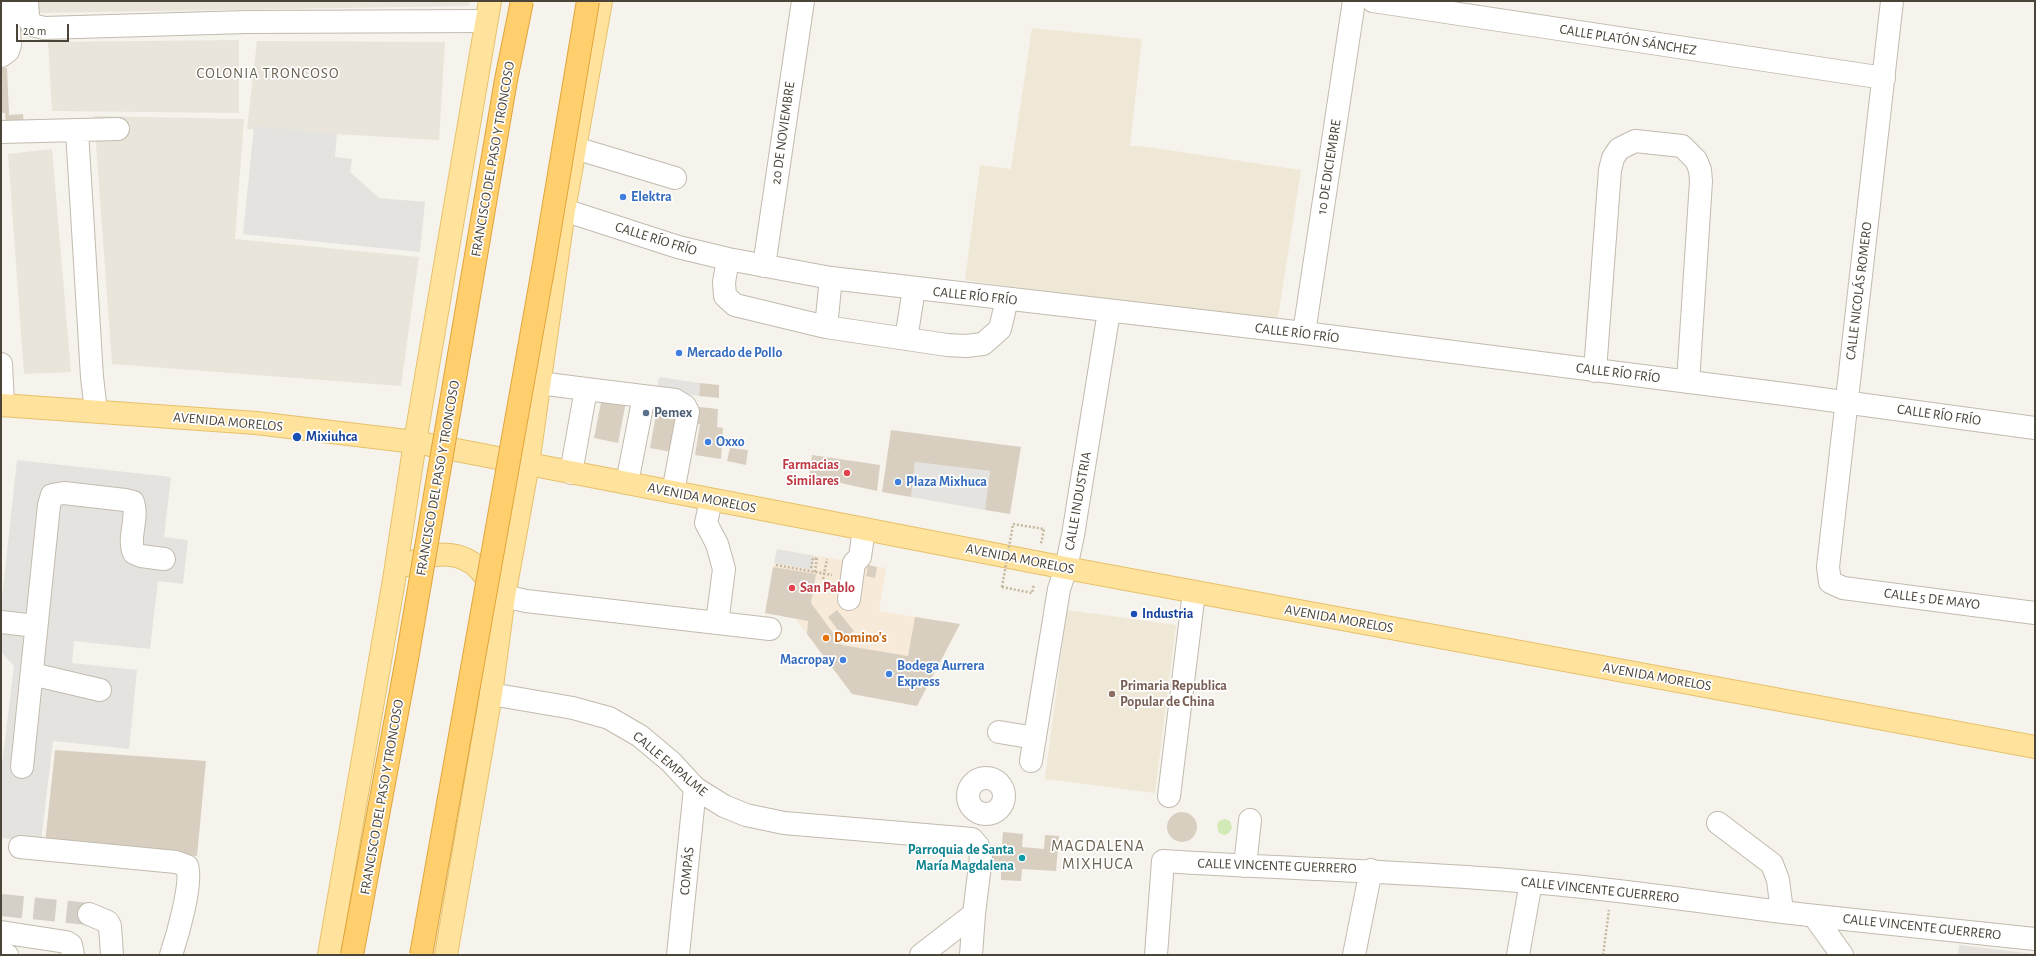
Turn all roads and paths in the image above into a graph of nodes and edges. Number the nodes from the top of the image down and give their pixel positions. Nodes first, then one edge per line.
1 (7, 1) edge
2 (27, 1) edge
3 (522, 1) edge
4 (588, 1) edge
5 (601, 1) edge
6 (803, 1) edge
7 (1354, 1) edge
8 (1373, 1) edge
9 (1892, 1) edge
10 (488, 11) edge
11 (1, 56) edge
12 (1884, 78) junction
13 (118, 129) dead end
14 (77, 130) junction
15 (1, 132) edge
16 (575, 148) junction
17 (675, 178) dead end
18 (564, 210) junction
19 (728, 259) junction
20 (764, 266) junction
21 (831, 278) junction
22 (914, 289) junction
23 (1007, 299) junction
24 (1109, 311) junction
25 (826, 327) junction
26 (1304, 333) junction
27 (906, 339) junction
28 (1, 364) edge
29 (1595, 371) junction
30 (1688, 382) junction
31 (540, 383) junction
32 (586, 389) junction
33 (644, 396) junction
34 (1846, 402) junction
35 (2, 405) edge
36 (96, 411) junction
37 (2035, 428) edge
38 (415, 442) junction
39 (528, 464) junction
40 (571, 473) junction
41 (627, 484) junction
42 (673, 492) junction
43 (710, 500) junction
44 (864, 529) junction
45 (1044, 529) dead end
46 (164, 559) dead end
47 (827, 559) dead end
48 (776, 565) dead end
49 (811, 568) dead end
50 (1066, 568) junction
51 (814, 572) junction
52 (824, 574) junction
53 (839, 576) dead end
54 (823, 579) dead end
55 (394, 580) junction
56 (1830, 582) joint
57 (1034, 584) dead end
58 (1194, 592) junction
59 (504, 596) junction
60 (853, 600) dead end
61 (2035, 613) edge
62 (1, 622) edge
63 (717, 623) junction
64 (36, 626) junction
65 (770, 629) dead end
66 (32, 674) junction
67 (100, 690) dead end
68 (491, 694) junction
69 (999, 732) dead end
70 (1035, 738) junction
71 (2035, 747) edge
72 (1031, 761) dead end
73 (22, 767) dead end
74 (695, 788) junction
75 (1169, 796) dead end
76 (976, 810) junction
77 (1250, 820) dead end
78 (1718, 823) dead end
79 (20, 847) dead end
80 (977, 848) junction
81 (1245, 866) junction
82 (1371, 870) junction
83 (1531, 882) junction
84 (1613, 890) junction
85 (1782, 911) junction
86 (89, 914) tunnel mouth
87 (974, 914) junction
88 (1814, 916) junction
89 (1, 932) edge
90 (2035, 939) edge
91 (1, 954) edge
92 (7, 955) edge
93 (73, 955) edge
94 (112, 955) edge
95 (171, 955) edge
96 (329, 955) edge
97 (352, 955) edge
98 (421, 955) edge
99 (446, 955) edge
100 (678, 955) edge
101 (921, 955) edge
102 (972, 955) edge
103 (1156, 955) edge
104 (1354, 955) edge
105 (1518, 955) edge
106 (1603, 955) edge
107 (1842, 955) edge

1 - 11 street
2 - 10 street
3 - 97 highway, FRANCISCO DEL PASO Y TRONCOSO, bridge
4 - 98 highway, bridge
5 - 16 main road
6 - 20 street, 20 DE NOVIEMBRE
7 - 26 street, 10 DE DICIEMBRE
8 - 12 street, CALLE PLATÓN SÁNCHEZ
9 - 12 street, CALLE NICOLÁS ROMERO
10 - 38 main road, FRANCISCO DEL PASO Y TRONCOSO
12 - 34 street, CALLE NICOLÁS ROMERO
13 - 14 street
14 - 15 street
14 - 36 street
16 - 17 street
16 - 18 main road
18 - 19 street, CALLE RÍO FRÍO
18 - 31 main road
19 - 20 street, CALLE RÍO FRÍO
19 - 25 street
20 - 21 street, CALLE RÍO FRÍO
21 - 22 street, CALLE RÍO FRÍO
21 - 25 street
22 - 23 street, CALLE RÍO FRÍO
22 - 27 street
23 - 24 street, CALLE RÍO FRÍO
23 - 27 street
24 - 26 street, CALLE RÍO FRÍO
24 - 50 street, CALLE INDUSTRIA
25 - 27 street
26 - 29 street, CALLE RÍO FRÍO
28 - 35 street
29 - 30 street, CALLE RÍO FRÍO
29 - 30 street
30 - 34 street, CALLE RÍO FRÍO
31 - 32 street
31 - 39 main road
32 - 33 street
32 - 40 street
33 - 41 street
33 - 42 street
34 - 37 street, CALLE RÍO FRÍO
34 - 56 street, CALLE NICOLÁS ROMERO
35 - 36 main road, AVENIDA MORELOS
36 - 38 main road, AVENIDA MORELOS
38 - 39 main road, AVENIDA MORELOS
38 - 55 main road, FRANCISCO DEL PASO Y TRONCOSO
39 - 40 main road, AVENIDA MORELOS
39 - 59 main road
40 - 41 main road, AVENIDA MORELOS
41 - 42 main road, AVENIDA MORELOS
42 - 43 main road, AVENIDA MORELOS
43 - 44 main road, AVENIDA MORELOS
43 - 63 street
44 - 50 main road, AVENIDA MORELOS
44 - 60 street
45 - 57 path, bridge
46 - 64 street
47 - 52 path
48 - 51 path
49 - 51 path
50 - 58 main road, AVENIDA MORELOS
50 - 70 street, CALLE INDUSTRIA
51 - 52 path
52 - 53 path
52 - 54 path
55 - 59 main road
55 - 96 main road, FRANCISCO DEL PASO Y TRONCOSO
56 - 61 street, CALLE 5 DE MAYO
58 - 71 main road, AVENIDA MORELOS
58 - 75 street
59 - 63 street
59 - 68 main road
62 - 64 street
63 - 65 street
64 - 66 street
66 - 67 street
66 - 73 street
68 - 74 street, CALLE EMPALME
68 - 99 main road
69 - 70 street
70 - 72 street, CALLE INDUSTRIA
74 - 80 street, CALLE EMPALME
74 - 100 street, COMPÁS
76 - 76 street
76 - 80 street
77 - 81 street
78 - 85 street
79 - 95 street
80 - 87 street
81 - 82 street, CALLE VINCENTE GUERRERO
81 - 103 street, CALLE VINCENTE GUERRERO
82 - 83 street, CALLE VINCENTE GUERRERO
82 - 104 street
83 - 84 street, CALLE VINCENTE GUERRERO
83 - 105 street
84 - 85 street, CALLE VINCENTE GUERRERO
84 - 106 path
85 - 88 street, CALLE VINCENTE GUERRERO
86 - 94 street
87 - 101 street
87 - 102 street
88 - 90 street, CALLE VINCENTE GUERRERO
88 - 107 street
89 - 93 street
91 - 92 street

